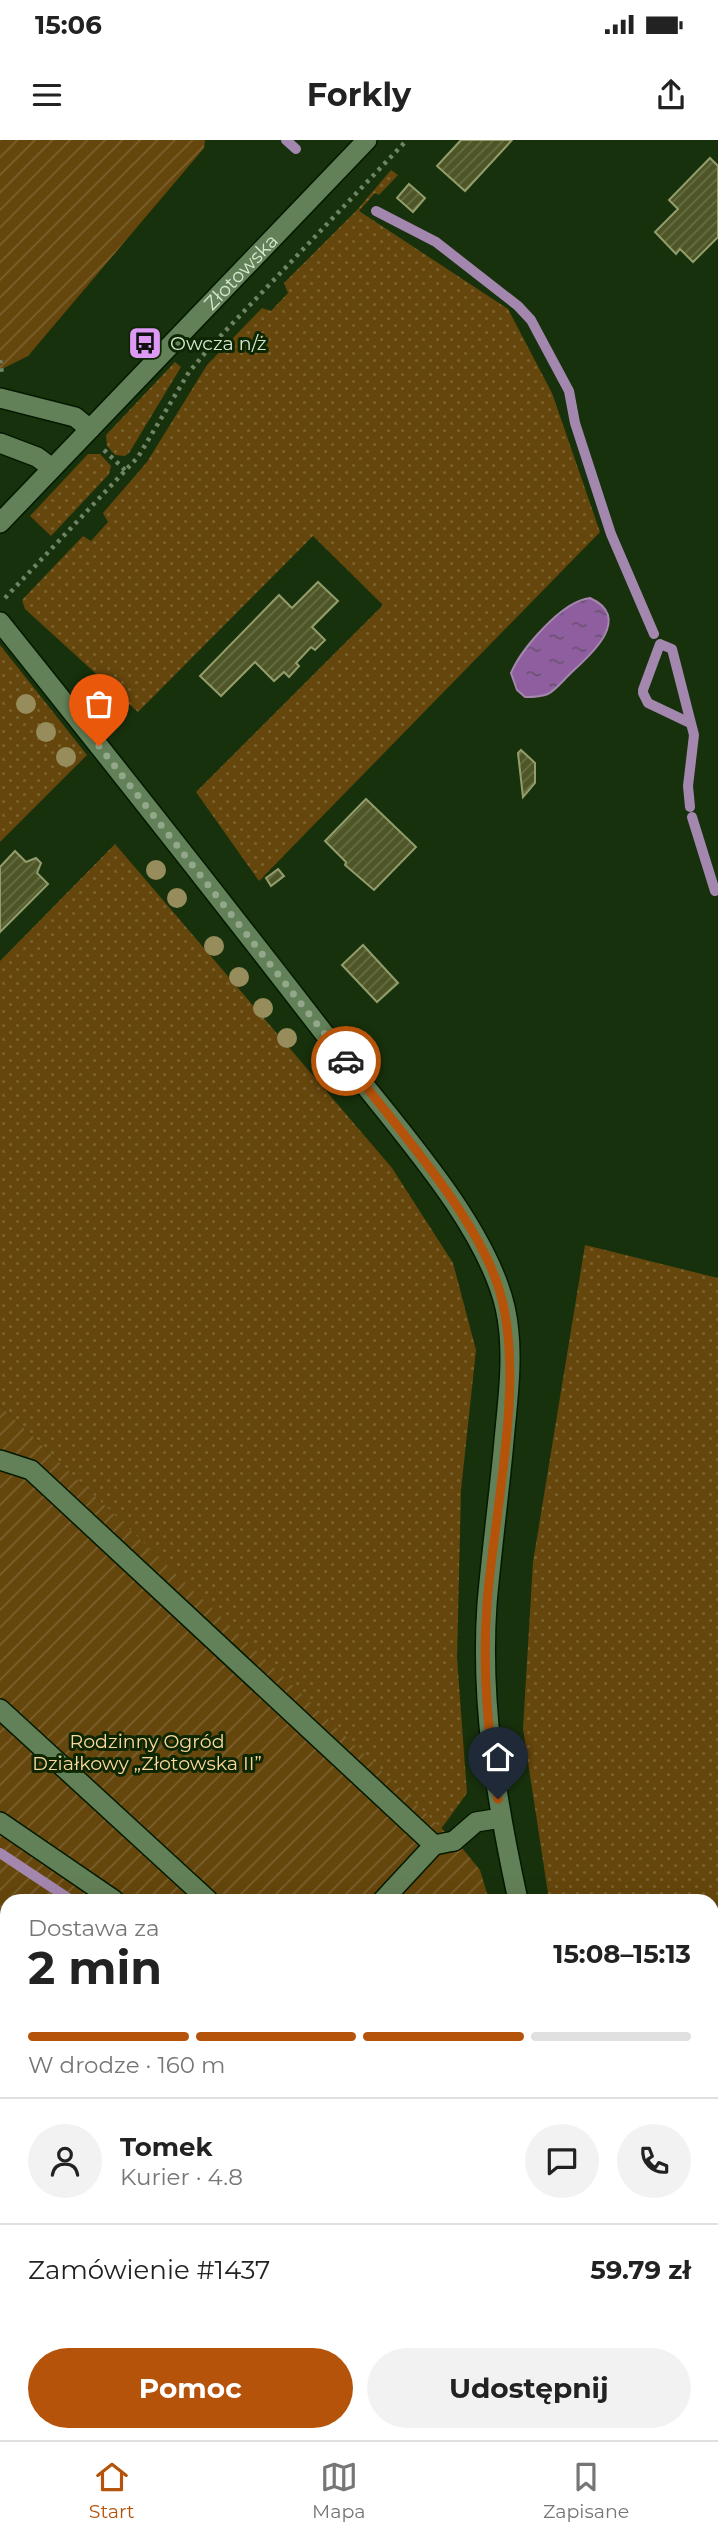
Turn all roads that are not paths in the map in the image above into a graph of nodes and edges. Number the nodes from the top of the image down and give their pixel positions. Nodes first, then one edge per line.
1 (367, 140) edge
2 (0, 398) edge
3 (90, 429) junction
4 (0, 443) edge
5 (52, 468) junction
6 (0, 523) edge
7 (0, 622) edge
8 (0, 1460) edge
9 (0, 1709) edge
10 (501, 1818) junction
11 (0, 1822) edge
12 (434, 1846) junction
13 (105, 1894) edge
14 (201, 1894) edge
15 (389, 1894) edge
16 (517, 1894) edge

1 - 3 street, Złotowska
2 - 3 street
3 - 5 street, Złotowska
4 - 5 street
5 - 6 street, Złotowska
7 - 10 street
8 - 12 street
9 - 14 street
10 - 12 street
10 - 16 street
11 - 13 street
12 - 15 street

